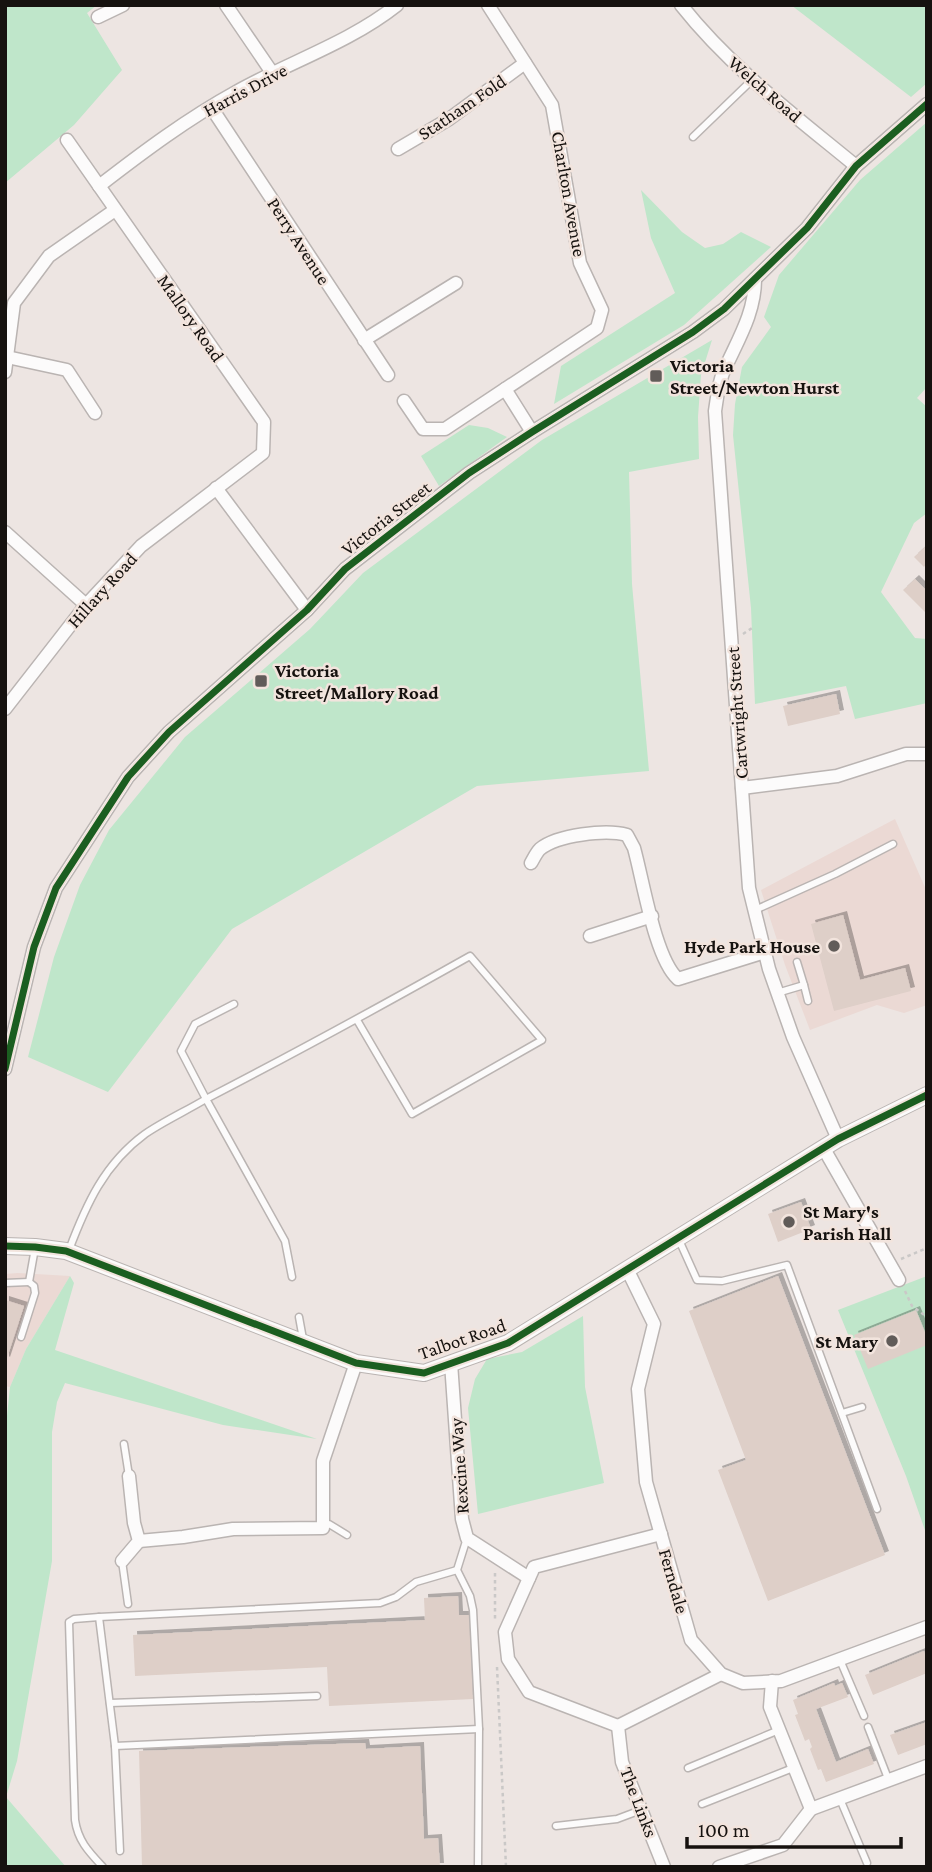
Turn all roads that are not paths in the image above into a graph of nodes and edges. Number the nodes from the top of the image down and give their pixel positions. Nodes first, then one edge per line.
1 (122, 5) edge
2 (226, 5) edge
3 (397, 5) edge
4 (488, 5) edge
5 (681, 5) edge
6 (99, 17) dead end
7 (525, 63) junction
8 (274, 74) junction
9 (752, 80) junction
10 (927, 104) edge
11 (211, 107) junction
12 (693, 136) dead end
13 (67, 140) dead end
14 (398, 149) dead end
15 (856, 166) junction
16 (99, 186) junction
17 (115, 210) junction
18 (755, 279) junction
19 (456, 283) dead end
20 (365, 340) junction
21 (7, 357) edge
22 (5, 372) edge
23 (388, 375) dead end
24 (505, 389) junction
25 (404, 401) dead end
26 (95, 413) dead end
27 (532, 432) junction
28 (216, 488) junction
29 (5, 531) edge
30 (86, 605) junction
31 (307, 610) junction
32 (5, 709) edge
33 (927, 754) edge
34 (742, 788) junction
35 (893, 844) dead end
36 (531, 863) dead end
37 (755, 909) junction
38 (652, 916) junction
39 (590, 936) dead end
40 (765, 952) junction
41 (797, 962) dead end
42 (804, 985) junction
43 (777, 993) junction
44 (808, 1001) dead end
45 (234, 1004) dead end
46 (357, 1020) junction
47 (5, 1069) edge
48 (927, 1095) edge
49 (206, 1100) junction
50 (838, 1139) junction
51 (824, 1149) junction
52 (678, 1238) junction
53 (5, 1246) edge
54 (35, 1247) junction
55 (68, 1252) junction
56 (627, 1269) junction
57 (292, 1277) dead end
58 (900, 1280) road end
59 (29, 1282) junction
60 (5, 1283) edge
61 (299, 1317) dead end
62 (21, 1337) dead end
63 (304, 1343) junction
64 (356, 1363) junction
65 (451, 1363) junction
66 (862, 1408) dead end
67 (842, 1413) junction
68 (124, 1444) dead end
69 (129, 1476) joint
70 (877, 1509) dead end
71 (323, 1528) junction
72 (661, 1534) junction
73 (347, 1535) dead end
74 (467, 1538) junction
75 (139, 1541) junction
76 (122, 1561) joint
77 (457, 1570) junction
78 (529, 1578) junction
79 (128, 1604) dead end
80 (99, 1617) junction
81 (927, 1627) edge
82 (840, 1659) junction
83 (722, 1674) junction
84 (772, 1681) junction
85 (317, 1696) dead end
86 (110, 1703) junction
87 (864, 1716) dead end
88 (618, 1726) junction
89 (868, 1727) dead end
90 (479, 1729) junction
91 (779, 1730) junction
92 (115, 1746) junction
93 (927, 1766) edge
94 (688, 1768) dead end
95 (793, 1768) junction
96 (889, 1781) junction
97 (840, 1799) junction
98 (702, 1804) dead end
99 (811, 1809) junction
100 (641, 1810) junction
101 (556, 1826) dead end
102 (120, 1851) dead end
103 (752, 1861) edge
104 (867, 1863) dead end
105 (103, 1867) edge
106 (478, 1867) edge
107 (664, 1867) edge
108 (719, 1867) edge

1 - 6 street
2 - 8 street
3 - 8 street, Harris Drive
4 - 7 street, Charlton Avenue
5 - 9 street, Welch Road
7 - 14 street, Statham Fold
7 - 24 street, Charlton Avenue
8 - 11 street, Harris Drive
9 - 12 lane
9 - 15 street, Welch Road
10 - 15 street, Victoria Street
11 - 16 street, Harris Drive
11 - 20 street, Perry Avenue
13 - 16 street, Mallory Road
15 - 18 street, Victoria Street
16 - 17 street, Mallory Road
17 - 21 street
17 - 28 street, Mallory Road
18 - 27 street, Victoria Street
18 - 34 street, Cartwright Street
19 - 20 street
20 - 23 street, Perry Avenue
21 - 22 street
21 - 26 street
24 - 25 street, Charlton Avenue
24 - 27 street
27 - 31 street, Victoria Street
28 - 30 street, Hillary Road
28 - 31 street
29 - 30 street
30 - 32 street, Hillary Road
31 - 47 street, Victoria Street
33 - 34 street
34 - 37 street, Cartwright Street
35 - 37 lane
36 - 38 street
37 - 40 street, Cartwright Street
38 - 39 street
38 - 40 street
40 - 43 street, Cartwright Street
41 - 42 lane
42 - 43 lane
42 - 44 lane
43 - 50 street, Cartwright Street
45 - 49 lane
46 - 46 lane
46 - 49 lane
48 - 50 street, Talbot Road
49 - 55 lane
49 - 57 lane
50 - 51 street, Talbot Road
51 - 52 street, Talbot Road
51 - 58 street
52 - 56 street, Talbot Road
52 - 67 lane
53 - 54 street, Talbot Road
54 - 55 street, Talbot Road
54 - 59 lane
55 - 63 street, Talbot Road
56 - 65 street, Talbot Road
56 - 72 street, Ferndale
59 - 60 lane
59 - 62 lane
61 - 63 lane
63 - 64 street, Talbot Road
64 - 65 street, Talbot Road
64 - 71 street
65 - 74 street, Rexcine Way
66 - 67 lane
67 - 70 lane
68 - 69 lane
69 - 75 street
71 - 73 lane
71 - 75 street
72 - 78 street
72 - 83 street, Ferndale
74 - 77 lane
74 - 78 street, Rexcine Way
75 - 76 street
76 - 79 lane
77 - 80 lane
77 - 90 lane
78 - 88 street
80 - 86 lane
80 - 105 lane
81 - 82 street
82 - 84 street
82 - 87 lane
83 - 84 street
83 - 88 street
84 - 91 street
85 - 86 lane
86 - 92 lane
88 - 100 street, The Links
89 - 96 lane
90 - 92 lane
90 - 106 lane
91 - 94 lane
91 - 95 street
92 - 102 lane
93 - 96 street
95 - 98 lane
95 - 99 street
96 - 97 street
97 - 99 street
97 - 104 lane
99 - 103 street
100 - 101 lane
100 - 107 street, The Links
103 - 108 street

